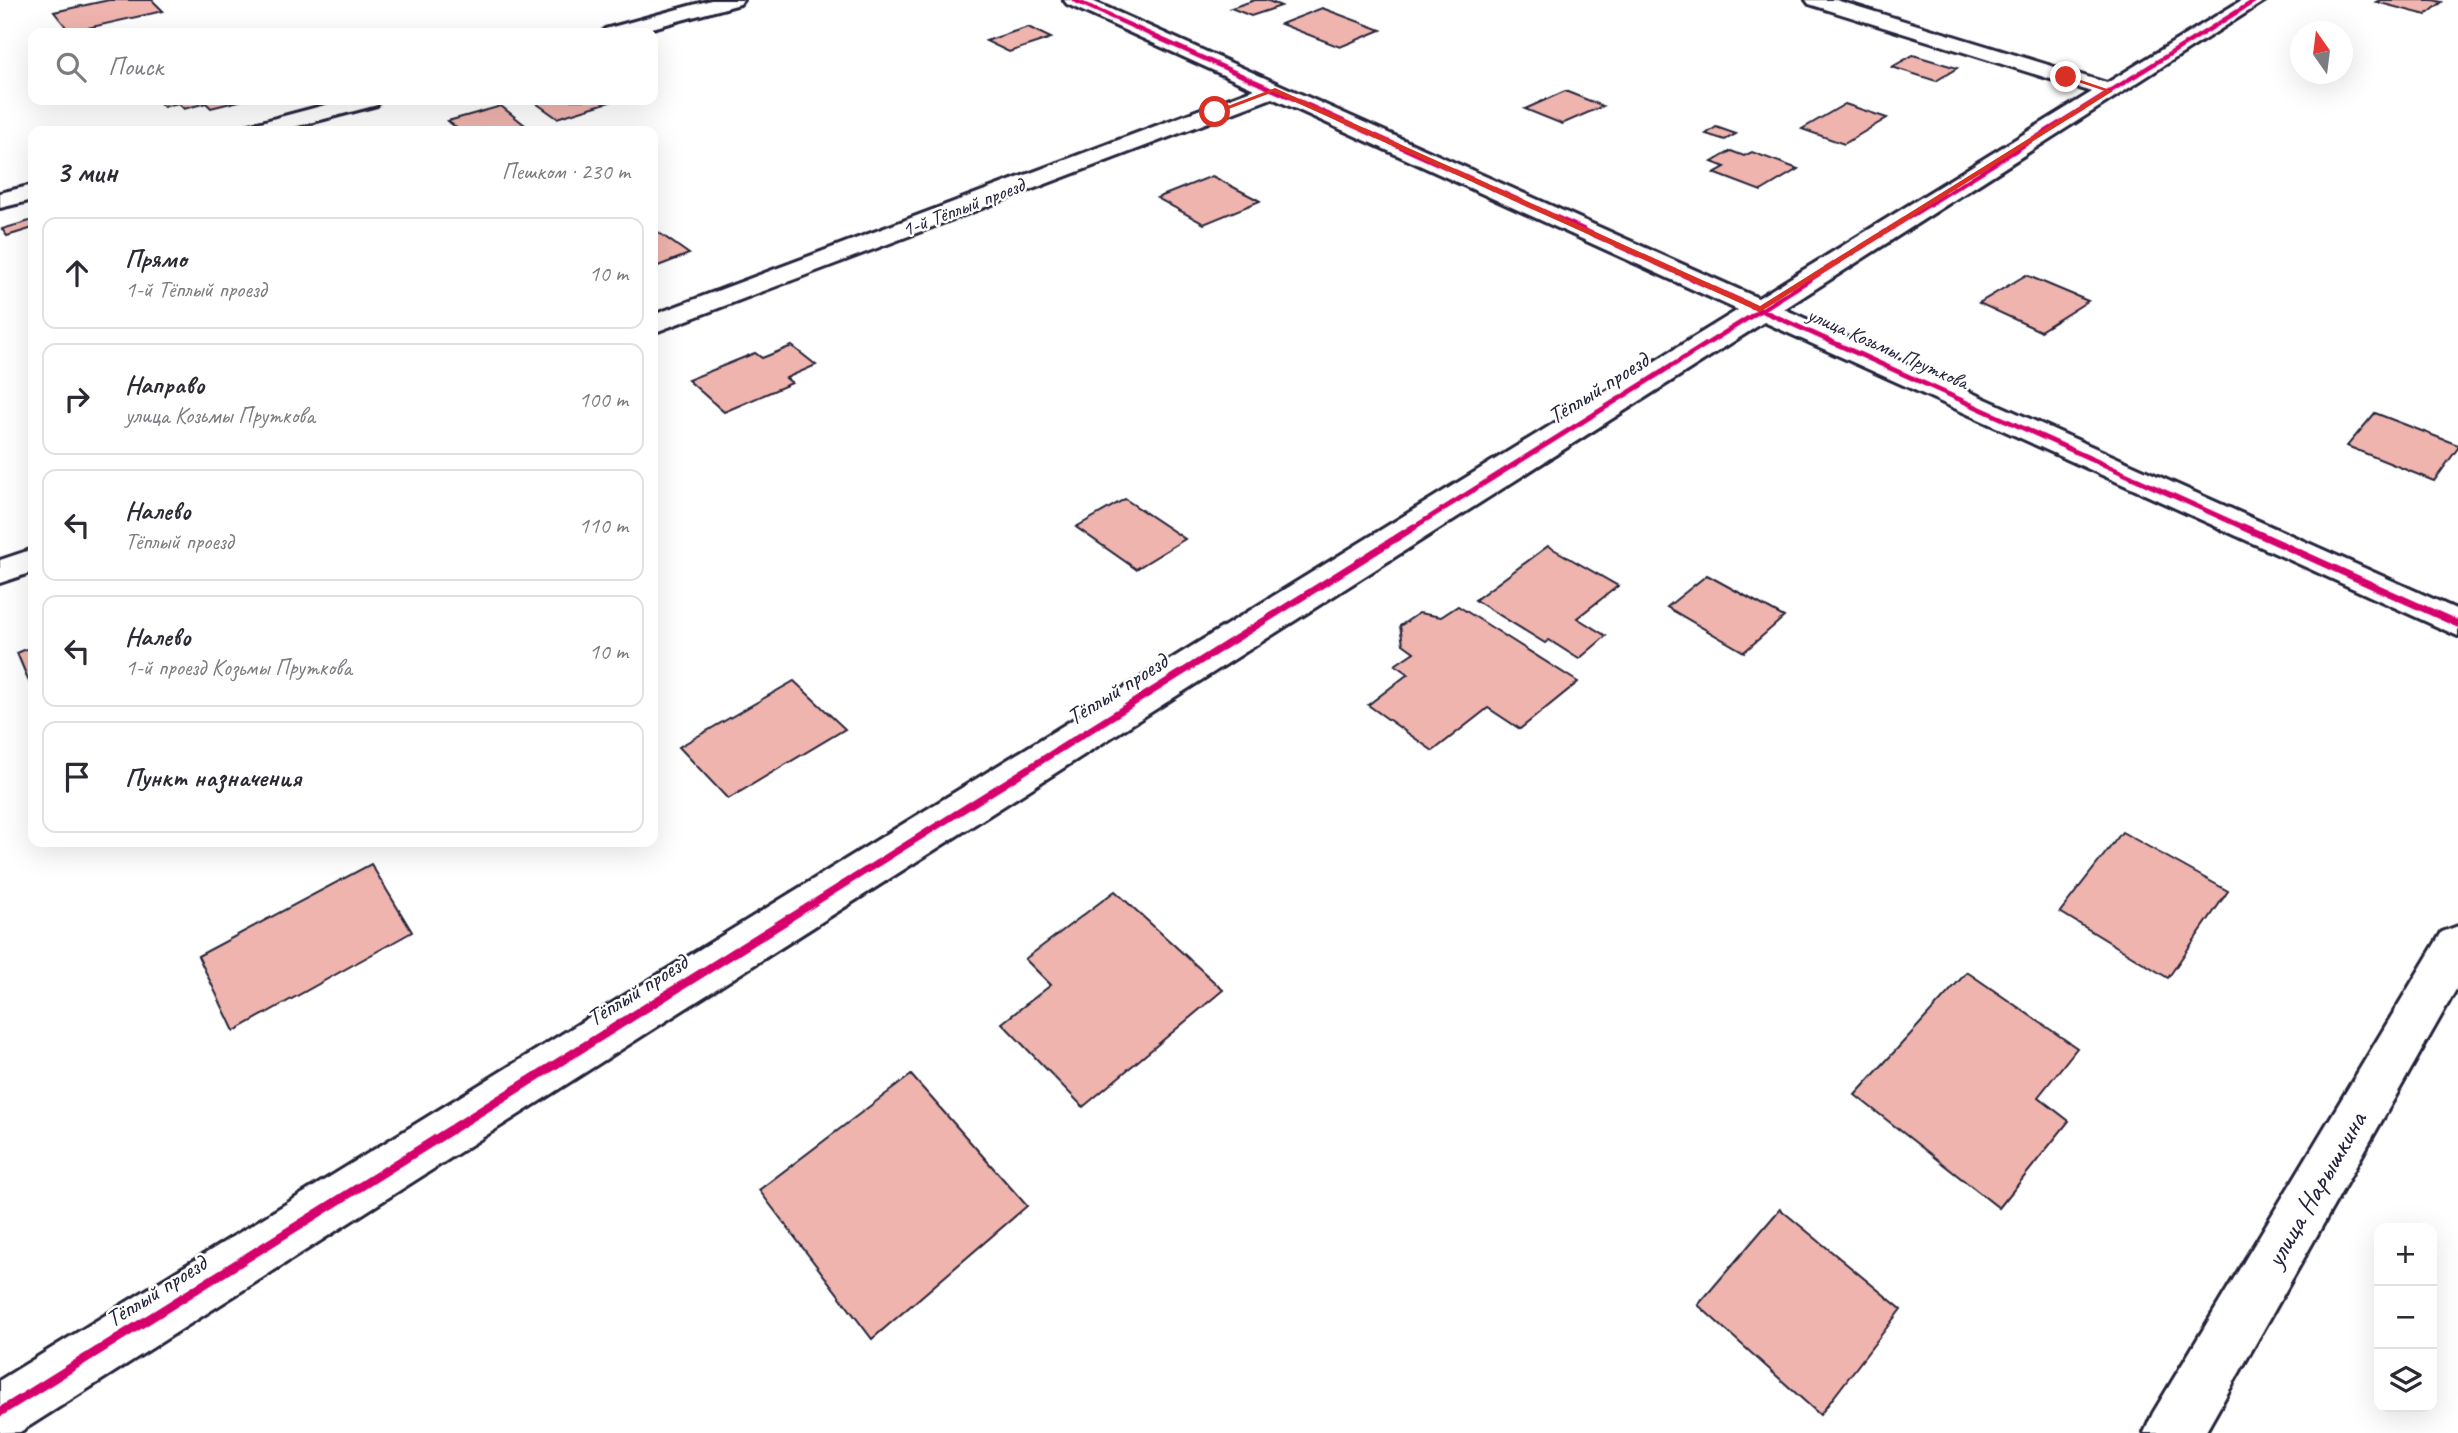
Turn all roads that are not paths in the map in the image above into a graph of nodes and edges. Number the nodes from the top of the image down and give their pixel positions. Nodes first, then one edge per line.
1 (733, 0) edge
2 (1074, 0) edge
3 (1816, 0) edge
4 (2256, 0) edge
5 (630, 28) edge
6 (1273, 90) junction
7 (2110, 91) junction
8 (350, 105) edge
9 (273, 126) edge
10 (28, 193) edge
11 (0, 201) edge
12 (1760, 309) junction
13 (658, 323) edge
14 (28, 562) edge
15 (0, 572) edge
16 (2458, 624) edge
17 (2458, 945) edge
18 (0, 1412) edge
19 (2173, 1433) edge

1 - 5 street
2 - 6 street, улица Козьмы Пруткова
3 - 7 street
4 - 7 street, Тёплый проезд
6 - 12 street, улица Козьмы Пруткова
6 - 13 street, 1-й Тёплый проезд
7 - 12 street, Тёплый проезд
8 - 9 street
10 - 11 street
12 - 16 street, улица Козьмы Пруткова
12 - 18 street, Тёплый проезд
14 - 15 street
17 - 19 street, улица Нарышкина

